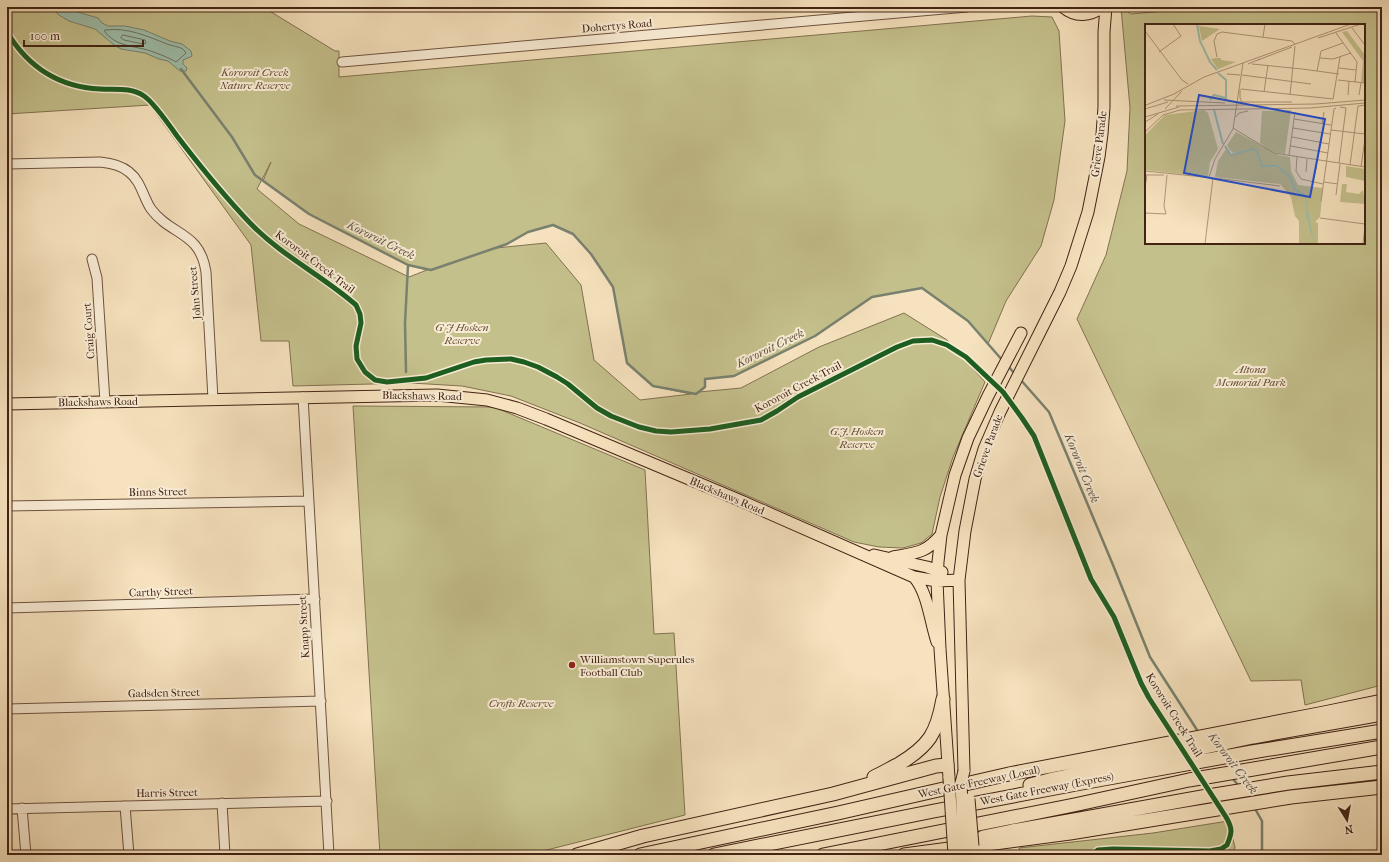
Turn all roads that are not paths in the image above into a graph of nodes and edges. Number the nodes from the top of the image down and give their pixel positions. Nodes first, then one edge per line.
1 (967, 7) edge
2 (1105, 7) edge
3 (1064, 8) edge
4 (342, 62) dead end
5 (7, 164) edge
6 (92, 259) dead end
7 (1021, 333) dead end
8 (303, 397) junction
9 (214, 399) junction
10 (105, 402) junction
11 (7, 404) edge
12 (309, 501) junction
13 (7, 506) edge
14 (941, 534) junction
15 (855, 551) junction
16 (889, 558) junction
17 (937, 576) junction
18 (914, 577) junction
19 (959, 580) junction
20 (315, 599) junction
21 (7, 608) edge
22 (940, 649) junction
23 (943, 700) junction
24 (321, 701) junction
25 (1382, 701) edge
26 (1382, 705) edge
27 (7, 709) edge
28 (1319, 714) junction
29 (1382, 714) edge
30 (1382, 731) edge
31 (1250, 732) junction
32 (1382, 747) edge
33 (1172, 754) junction
34 (948, 771) junction
35 (964, 771) junction
36 (1382, 772) edge
37 (1382, 787) edge
38 (833, 794) junction
39 (327, 801) junction
40 (222, 803) junction
41 (125, 806) junction
42 (22, 808) junction
43 (7, 809) edge
44 (968, 851) edge
45 (909, 854) edge
46 (26, 855) edge
47 (128, 855) edge
48 (225, 855) edge
49 (330, 855) edge
50 (577, 855) edge
51 (640, 855) edge
52 (714, 855) edge
53 (823, 855) edge
54 (954, 855) edge

1 - 4 street, Dohertys Road
2 - 3 main road
2 - 19 main road, Grieve Parade
5 - 9 street, John Street
6 - 10 street, Craig Court
7 - 14 main road, Grieve Parade
8 - 9 main road, Blackshaws Road
8 - 12 street, Knapp Street
8 - 15 main road, Blackshaws Road
9 - 10 main road, Blackshaws Road
10 - 11 main road, Blackshaws Road
12 - 13 street, Binns Street
12 - 20 street, Knapp Street
14 - 16 main road
14 - 17 main road, Grieve Parade
15 - 16 main road, Blackshaws Road
15 - 18 main road, Blackshaws Road
16 - 17 main road, Blackshaws Road
17 - 18 main road, Blackshaws Road
17 - 19 main road
17 - 22 main road, Grieve Parade
18 - 22 main road
19 - 35 main road, Grieve Parade
20 - 21 street, Carthy Street
20 - 24 street, Knapp Street
22 - 23 main road, Grieve Parade
23 - 34 main road, Grieve Parade
23 - 38 highway
24 - 27 street, Gadsden Street
24 - 39 street, Knapp Street
25 - 28 highway
26 - 28 highway
28 - 31 highway, West Gate Freeway (Local)
29 - 31 highway
30 - 33 highway, West Gate Freeway (Express)
31 - 33 highway, West Gate Freeway (Local)
32 - 53 highway, West Gate Freeway (Express)
33 - 51 highway, West Gate Freeway (Local)
33 - 52 highway, West Gate Freeway (Express)
34 - 35 main road
34 - 38 highway
34 - 54 main road, Grieve Parade, bridge
35 - 44 main road, Grieve Parade, bridge
36 - 45 highway
37 - 45 highway
38 - 50 highway
39 - 40 street, Harris Street
39 - 49 street, Knapp Street
40 - 41 street, Harris Street
40 - 48 street
41 - 42 street, Harris Street
41 - 47 street
42 - 43 street, Harris Street
42 - 46 street

